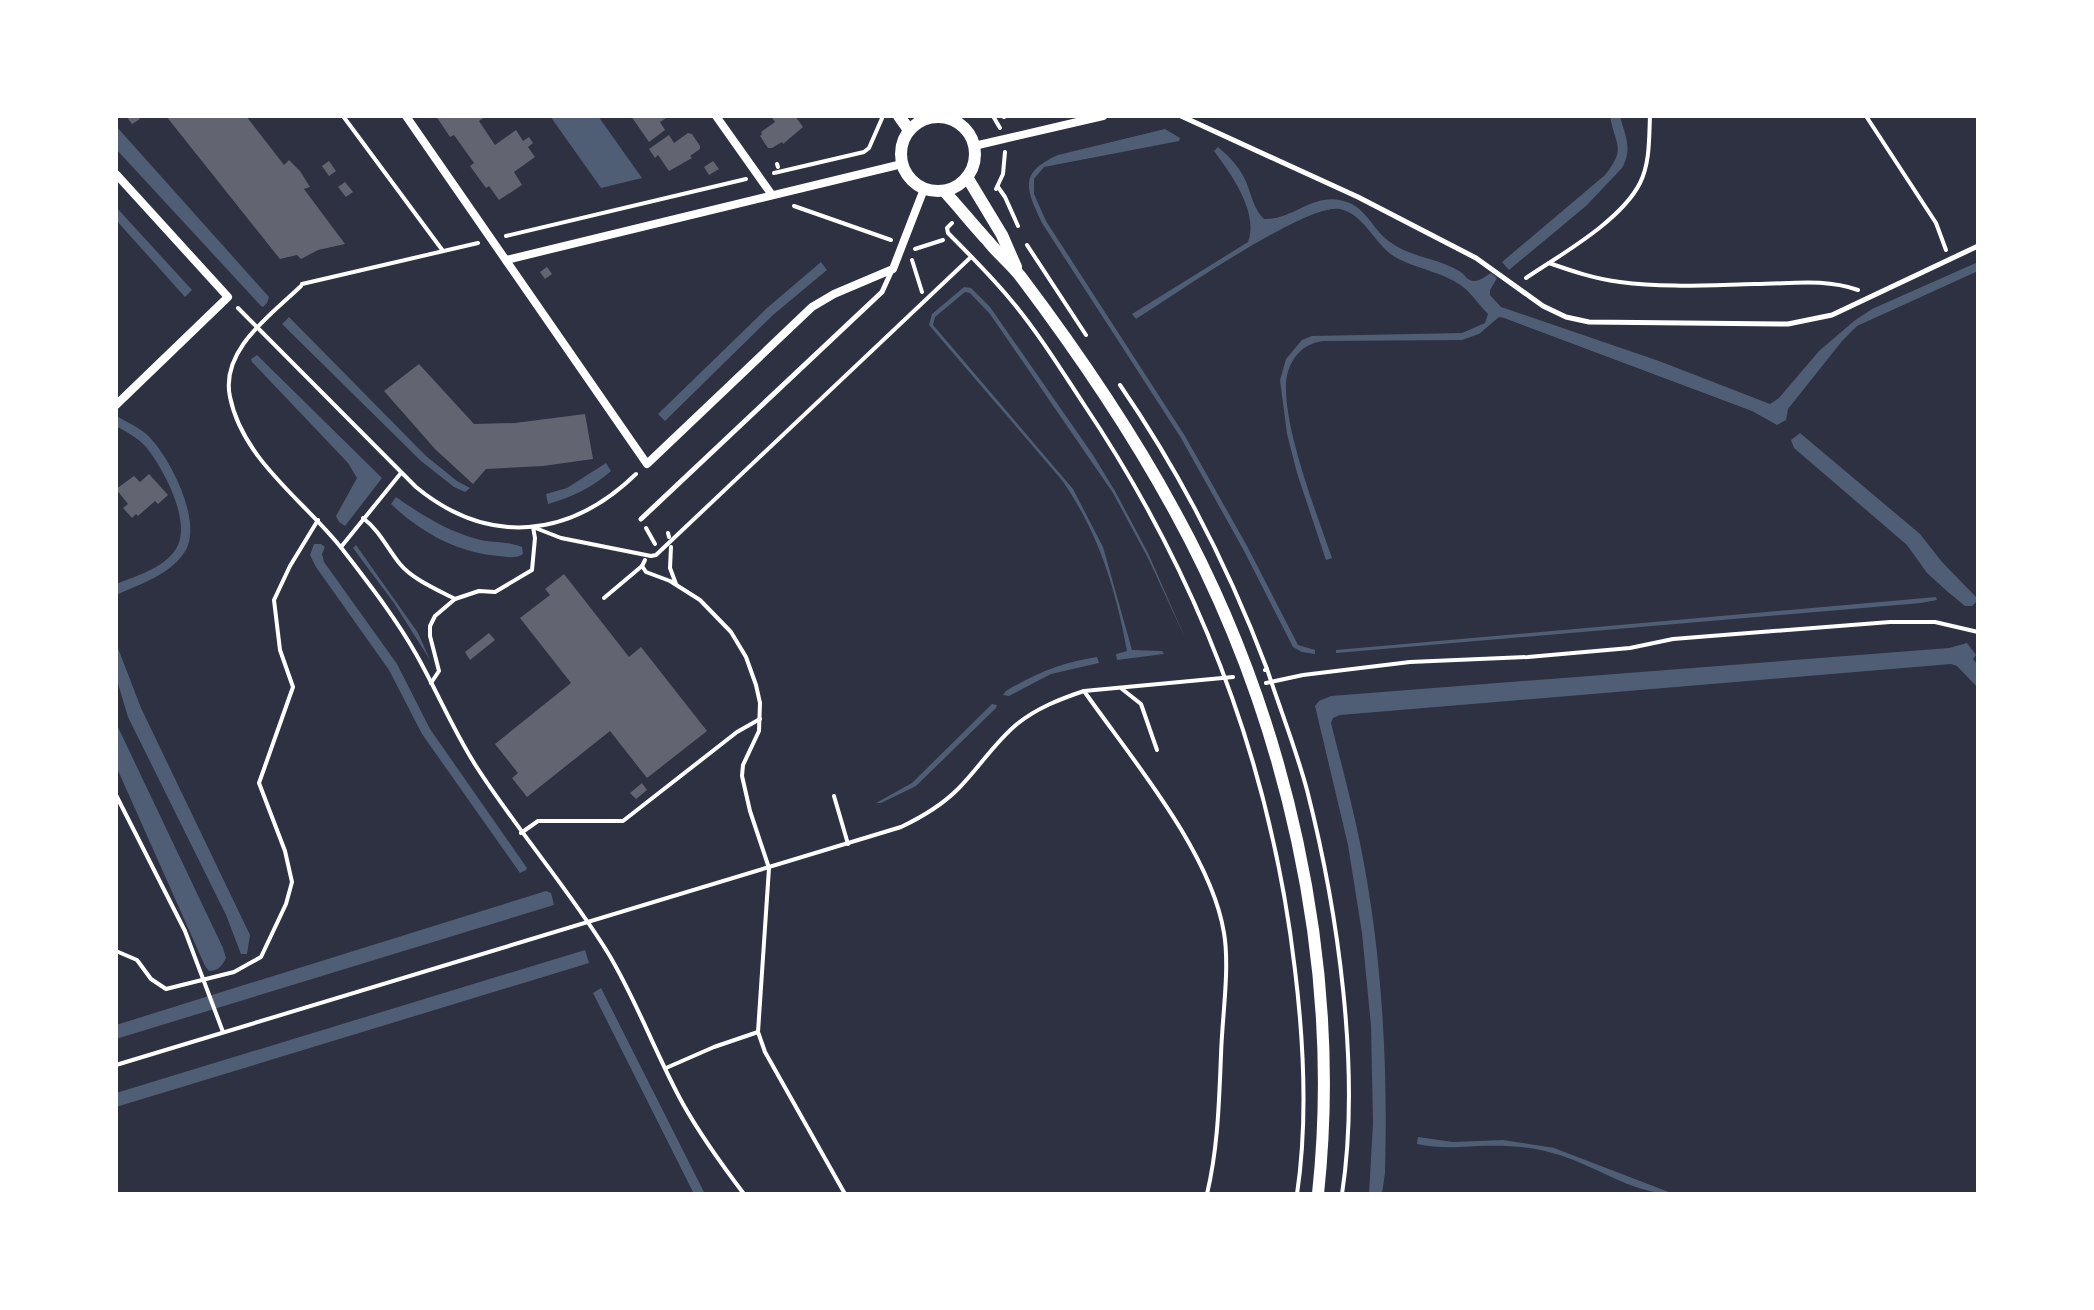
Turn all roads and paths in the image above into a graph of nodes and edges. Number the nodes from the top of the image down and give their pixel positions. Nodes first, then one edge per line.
1 (343, 116) edge
2 (406, 116) edge
3 (716, 116) edge
4 (883, 116) edge
5 (899, 116) edge
6 (1103, 116) edge
7 (1181, 116) edge
8 (1650, 116) edge
9 (1866, 116) edge
10 (929, 117) edge
11 (909, 130) junction
12 (974, 146) junction
13 (902, 164) junction
14 (116, 174) edge
15 (759, 176) junction
16 (967, 177) junction
17 (998, 187) dead end
18 (924, 189) junction
19 (944, 191) junction
20 (772, 195) junction
21 (787, 203) dead end
22 (954, 239) dead end
23 (491, 240) junction
24 (943, 240) dead end
25 (893, 241) dead end
26 (1978, 246) edge
27 (443, 251) junction
28 (971, 257) junction
29 (506, 260) junction
30 (1949, 260) junction
31 (1549, 263) junction
32 (893, 269) junction
33 (1019, 274) junction
34 (1515, 286) junction
35 (922, 292) dead end
36 (228, 297) junction
37 (1060, 297) dead end
38 (1867, 298) junction
39 (258, 328) junction
40 (563, 341) junction
41 (553, 347) dead end
42 (116, 405) edge
43 (647, 464) junction
44 (401, 473) junction
45 (363, 518) junction
46 (641, 519) dead end
47 (318, 520) junction
48 (533, 527) junction
49 (341, 547) junction
50 (671, 547) dead end
51 (677, 585) junction
52 (604, 598) dead end
53 (455, 599) junction
54 (1978, 632) edge
55 (1227, 678) junction
56 (431, 683) junction
57 (1252, 687) junction
58 (1121, 688) junction
59 (1084, 691) junction
60 (760, 719) junction
61 (1157, 750) dead end
62 (116, 795) edge
63 (834, 796) dead end
64 (521, 833) junction
65 (848, 844) junction
66 (769, 868) junction
67 (588, 922) junction
68 (116, 951) edge
69 (204, 978) junction
70 (223, 1032) junction
71 (758, 1032) junction
72 (116, 1065) edge
73 (666, 1068) junction
74 (744, 1194) edge
75 (845, 1194) edge
76 (1207, 1194) edge
77 (1297, 1194) edge
78 (1318, 1194) edge

1 - 27 path
2 - 23 street
3 - 15 street
4 - 15 path
5 - 11 street
6 - 12 street
7 - 34 lane
8 - 31 path
9 - 30 path
10 - 11 street
10 - 12 street
11 - 13 street
12 - 16 street
13 - 18 street
13 - 20 street
14 - 36 street
15 - 20 street
15 - 23 path
16 - 19 street
16 - 33 street
17 - 37 path
18 - 19 street
18 - 32 street
19 - 33 street
20 - 29 street
21 - 25 path
22 - 28 path
23 - 27 path
23 - 29 street
24 - 35 path
26 - 30 lane
27 - 39 path
28 - 48 path
28 - 55 path
29 - 40 street
30 - 38 lane
31 - 34 path
31 - 38 path
32 - 43 street
32 - 46 lane
33 - 57 street
34 - 38 lane
36 - 39 path
36 - 42 street
39 - 44 path
39 - 47 path
40 - 41 lane
40 - 43 street
43 - 48 path
44 - 45 path
44 - 48 path
45 - 49 path
45 - 53 path
47 - 49 path
47 - 69 path
48 - 53 path
49 - 56 path
50 - 51 path
51 - 52 path
51 - 60 path
53 - 56 path
54 - 57 path
55 - 58 path
55 - 77 path
56 - 64 path
57 - 78 street
58 - 59 path
58 - 61 path
59 - 65 path
59 - 76 path
60 - 64 path
60 - 66 path
62 - 69 path
63 - 65 path
64 - 67 path
65 - 66 path
66 - 67 path
66 - 71 path
67 - 70 path
67 - 73 path
68 - 69 path
69 - 70 path
70 - 72 path
71 - 73 path
71 - 75 path
73 - 74 path

